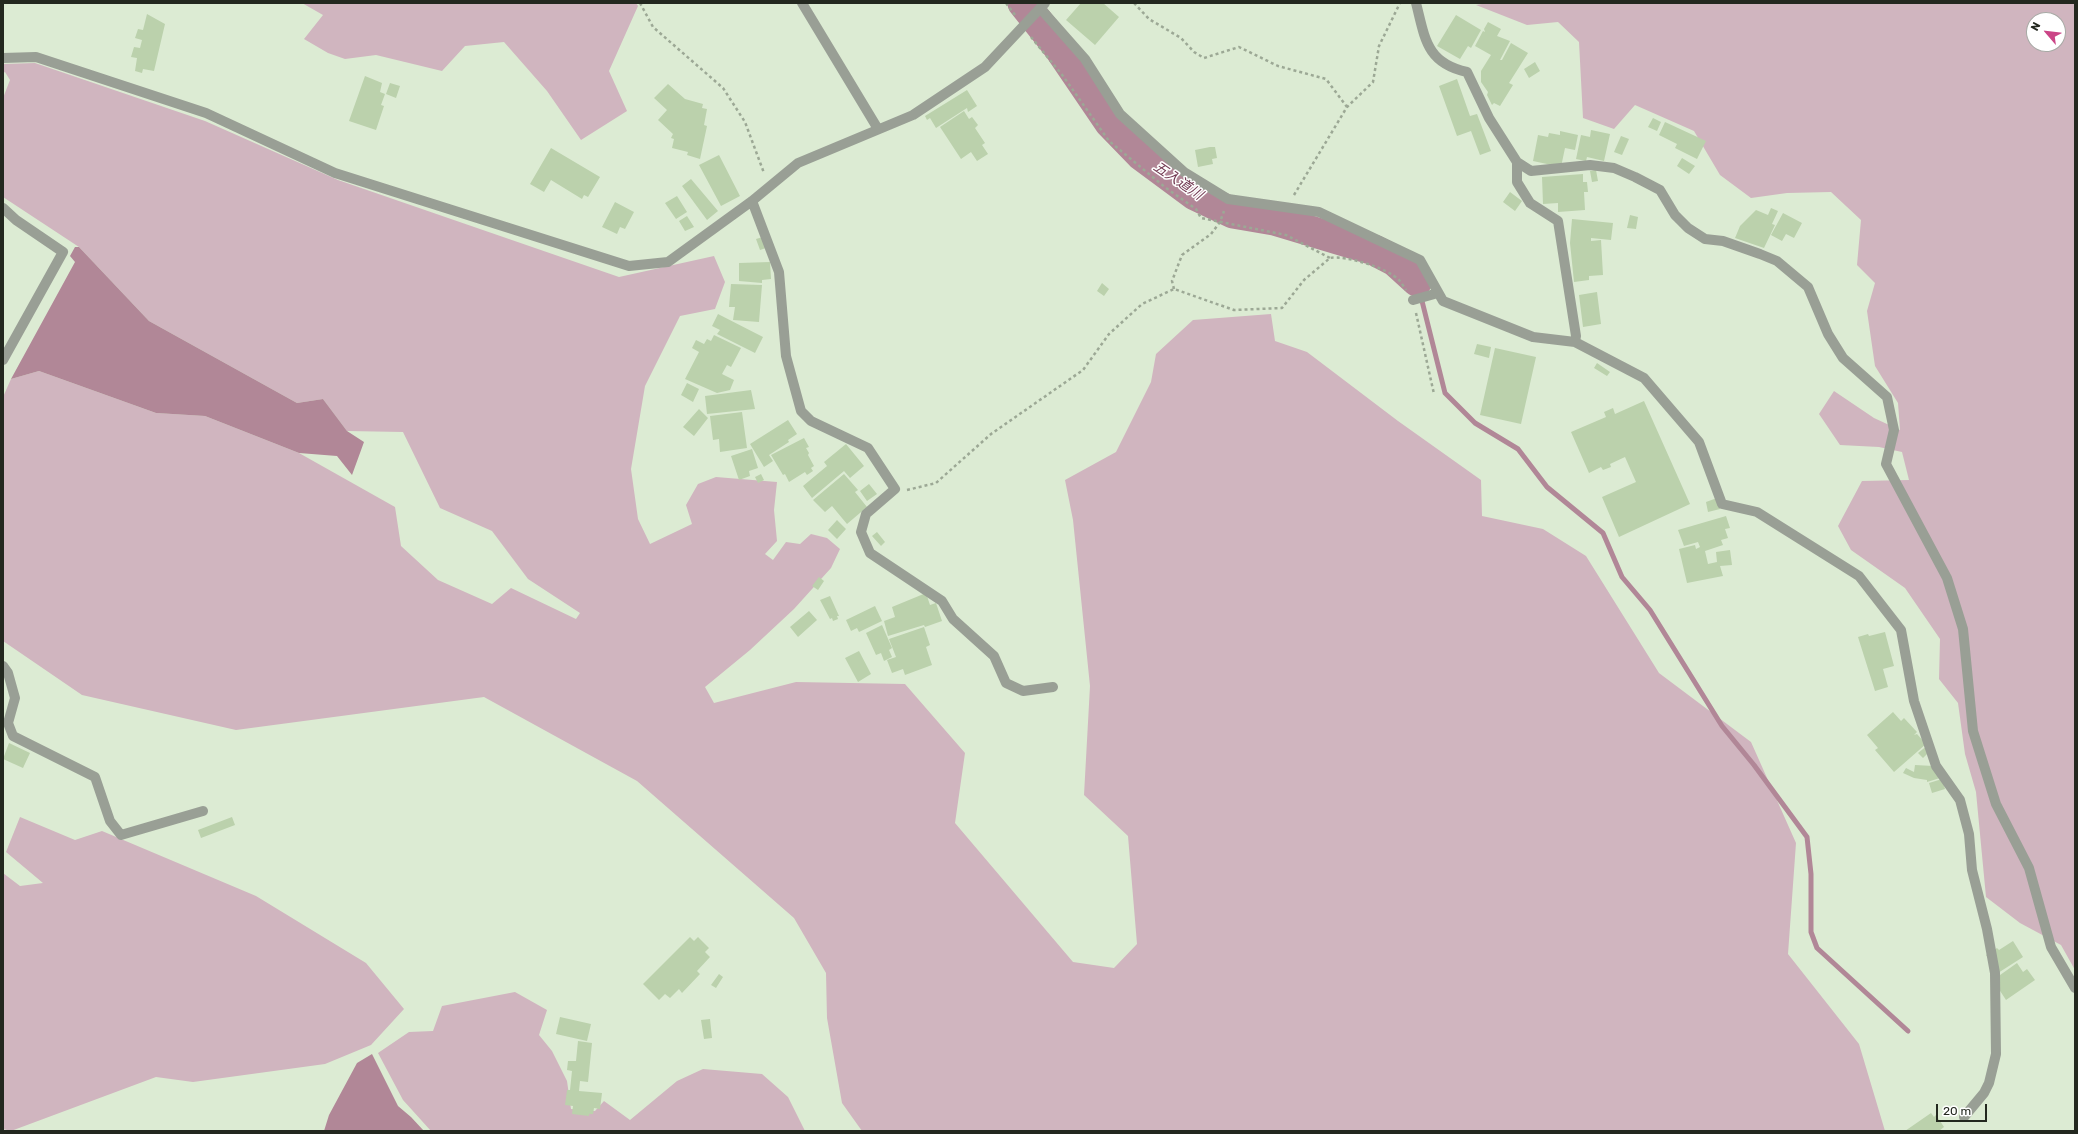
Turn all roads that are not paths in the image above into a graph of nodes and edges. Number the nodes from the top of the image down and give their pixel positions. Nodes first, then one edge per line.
1 (802, 3) edge
2 (1416, 3) edge
3 (1042, 6) edge
4 (3, 58) edge
5 (878, 129) junction
6 (1517, 162) junction
7 (752, 201) junction
8 (3, 208) edge
9 (1438, 293) junction
10 (1413, 300) road end
11 (1575, 342) junction
12 (3, 360) edge
13 (3, 666) edge
14 (1053, 687) dead end
15 (203, 811) dead end
16 (2075, 988) edge
17 (1964, 1117) dead end

1 - 5 street
2 - 6 street
3 - 5 street
3 - 9 street
4 - 7 street
5 - 7 street
6 - 11 street
6 - 16 street
7 - 14 street
8 - 12 street
9 - 10 street
9 - 11 street
11 - 17 street
13 - 15 street

